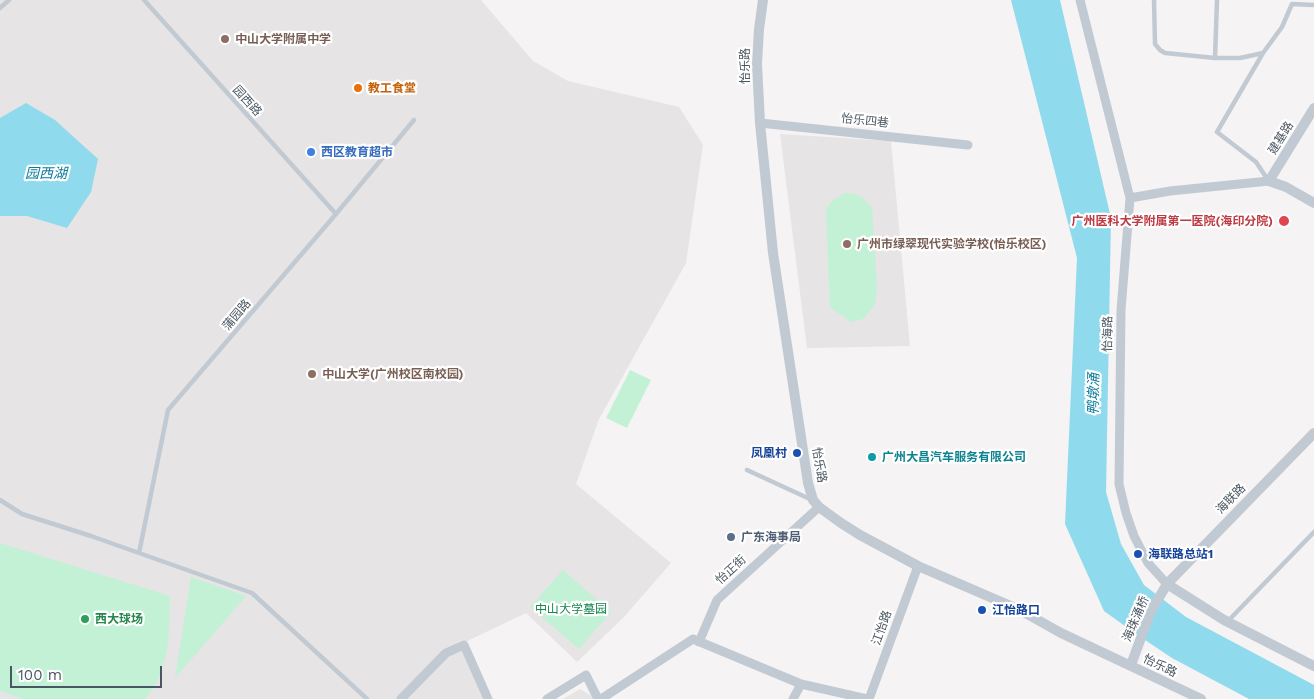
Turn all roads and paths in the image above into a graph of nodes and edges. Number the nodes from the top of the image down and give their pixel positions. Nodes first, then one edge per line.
1 (9, 0) edge
2 (144, 0) edge
3 (763, 0) edge
4 (1080, 0) edge
5 (1154, 0) edge
6 (1217, 0) edge
7 (1293, 2) edge
8 (1314, 5) edge
9 (0, 8) edge
10 (1263, 54) junction
11 (1215, 58) junction
12 (1314, 108) edge
13 (414, 120) dead end
14 (760, 123) junction
15 (968, 145) dead end
16 (1269, 181) junction
17 (1130, 198) junction
18 (1314, 203) edge
19 (336, 214) junction
20 (1313, 434) edge
21 (747, 470) dead end
22 (0, 500) edge
23 (816, 503) junction
24 (1314, 532) edge
25 (1308, 538) junction
26 (1314, 541) edge
27 (140, 553) junction
28 (918, 566) junction
29 (1166, 584) junction
30 (1227, 622) junction
31 (699, 642) junction
32 (1131, 665) junction
33 (1314, 666) edge
34 (801, 684) junction
35 (368, 699) edge
36 (401, 699) edge
37 (488, 699) edge
38 (547, 699) edge
39 (600, 699) edge
40 (792, 699) edge
41 (868, 699) edge
42 (1201, 699) edge

1 - 9 lane
2 - 19 lane, 园西路
3 - 14 street, 怡乐路
4 - 17 street, 怡海路
5 - 11 lane
6 - 11 lane
7 - 8 lane
7 - 10 lane
10 - 11 lane
10 - 16 lane
12 - 16 street, 建基路
13 - 19 lane, 蒲园路
14 - 15 street, 怡乐四巷
14 - 23 street, 怡乐路
16 - 17 street
16 - 18 street
17 - 29 street, 怡海路
19 - 27 lane, 蒲园路
20 - 29 street, 海联路
21 - 23 lane
22 - 27 lane
23 - 28 street, 怡乐路
23 - 31 street, 怡正街
24 - 25 lane
25 - 26 lane
25 - 30 lane
27 - 35 lane
28 - 32 street, 怡乐路
28 - 41 street, 江怡路
29 - 30 street, 怡海路
29 - 32 street, 海珠涌桥
30 - 33 street, 怡海路
31 - 34 street
31 - 39 street
32 - 42 street, 怡乐路
34 - 40 street
34 - 41 street
36 - 37 street
38 - 39 street

